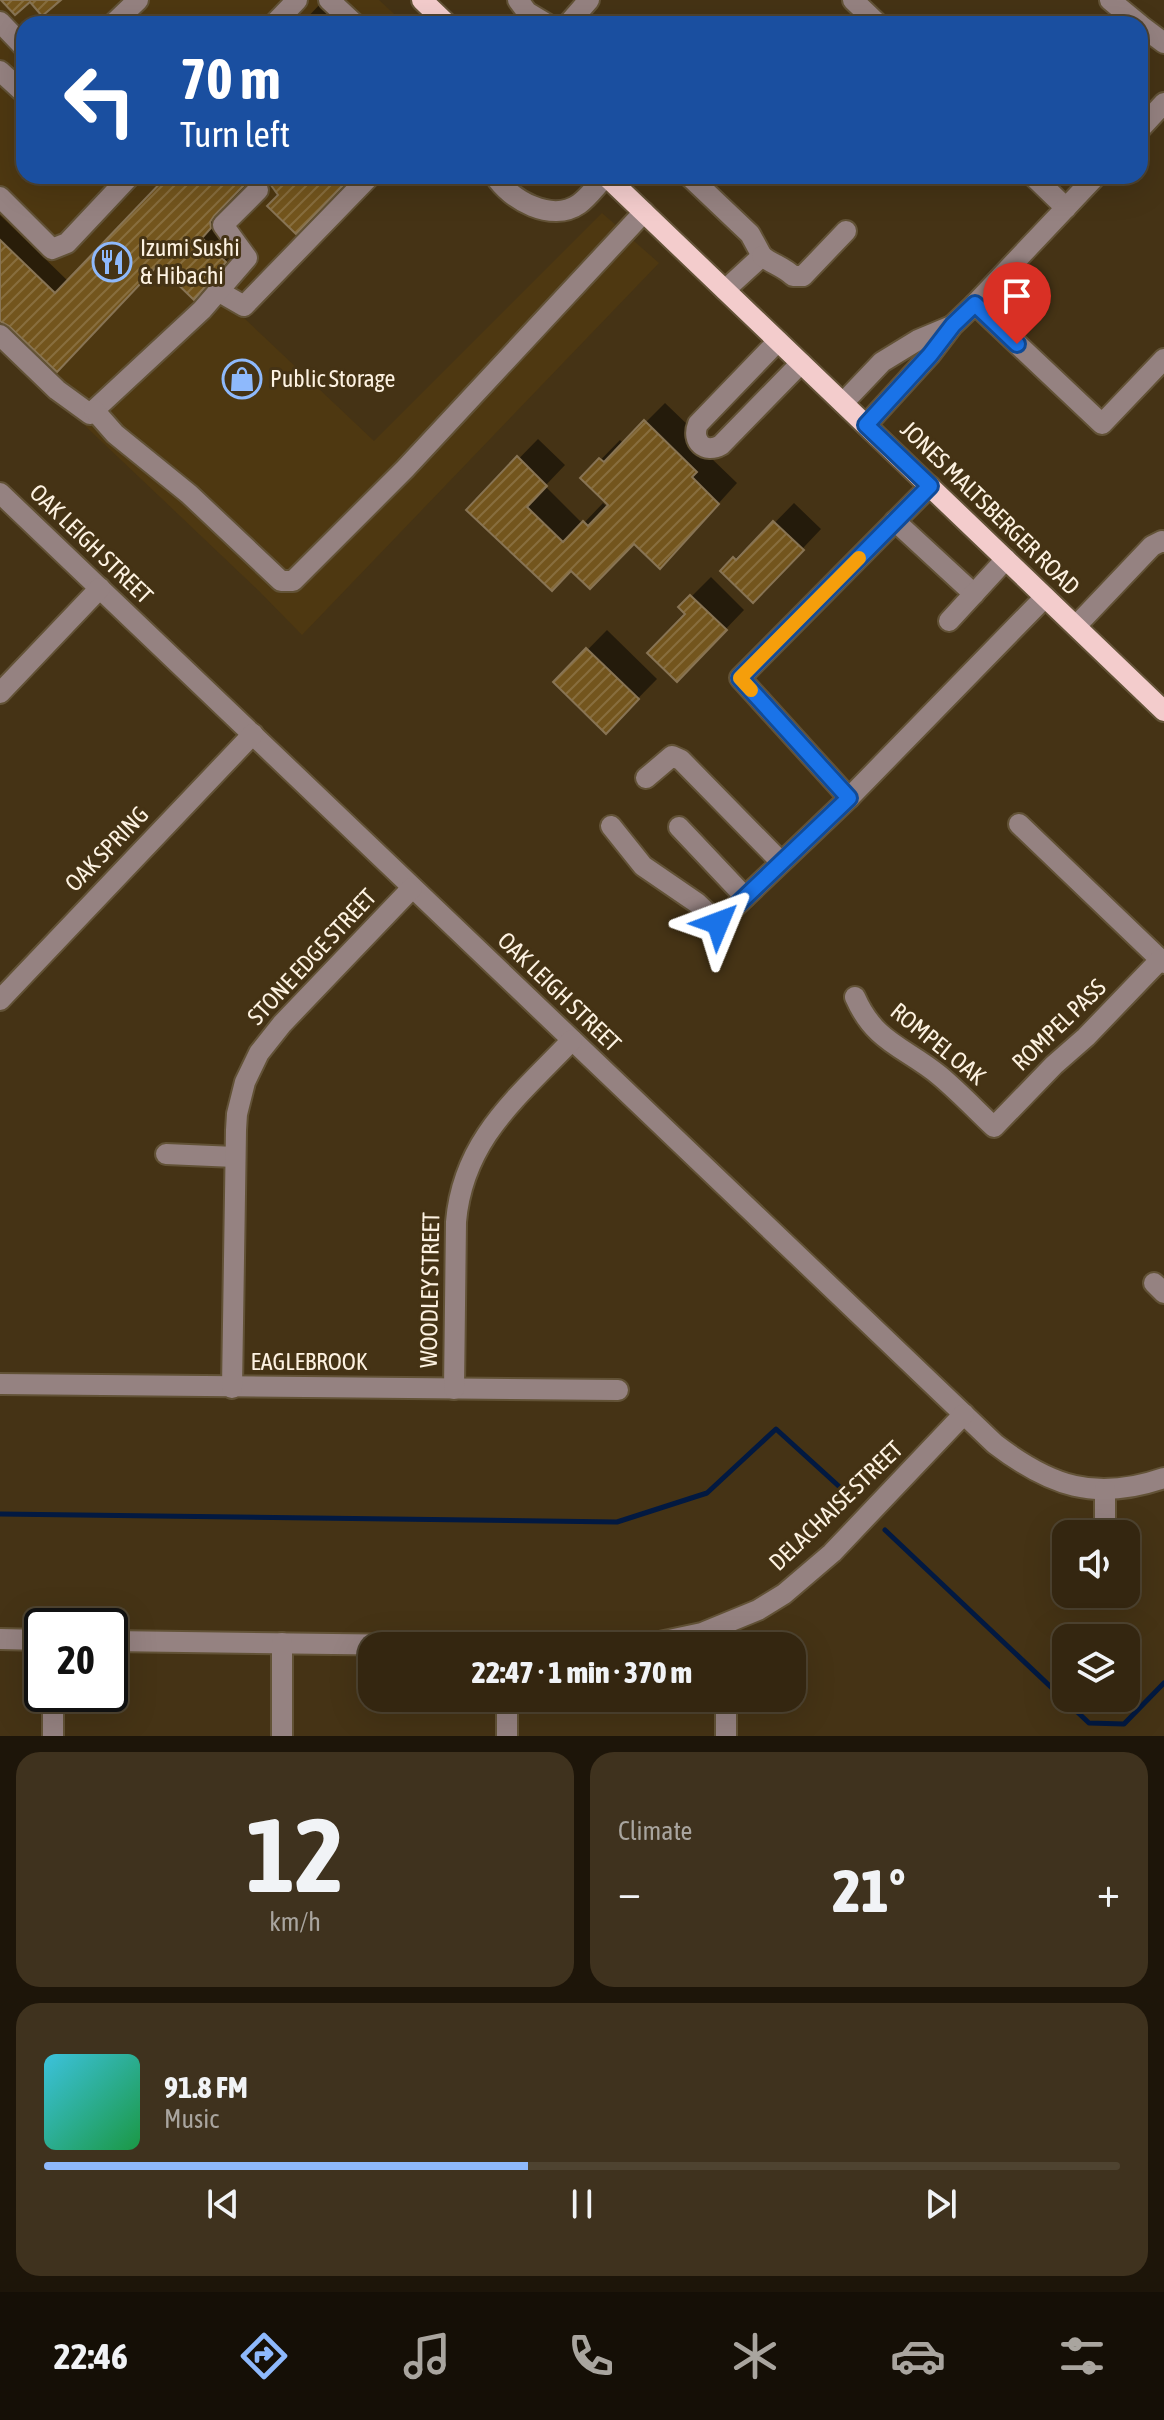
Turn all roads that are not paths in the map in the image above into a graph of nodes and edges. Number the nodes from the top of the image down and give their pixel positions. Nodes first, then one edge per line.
1 (297, 0) edge
2 (329, 0) edge
3 (422, 0) edge
4 (518, 0) edge
5 (589, 0) edge
6 (853, 0) edge
7 (1110, 0) edge
8 (134, 1) edge
9 (120, 16) edge
10 (282, 16) edge
11 (346, 16) edge
12 (439, 16) edge
13 (534, 16) edge
14 (575, 16) edge
15 (870, 16) edge
16 (1130, 16) edge
17 (0, 22) edge
18 (1148, 30) edge
19 (16, 39) edge
20 (1164, 43) edge
21 (0, 71) edge
22 (16, 86) edge
23 (1164, 103) edge
24 (1148, 120) edge
25 (115, 184) edge
26 (362, 184) edge
27 (500, 184) edge
28 (598, 184) edge
29 (614, 184) edge
30 (697, 184) edge
31 (1041, 184) edge
32 (1088, 184) edge
33 (258, 190) dead end
34 (0, 197) edge
35 (1066, 208) junction
36 (644, 212) junction
37 (846, 231) dead end
38 (762, 256) junction
39 (725, 290) junction
40 (218, 291) junction
41 (975, 304) junction
42 (953, 325) junction
43 (0, 335) edge
44 (778, 341) junction
45 (1164, 359) edge
46 (801, 363) junction
47 (843, 403) junction
48 (94, 410) junction
49 (866, 425) junction
50 (930, 486) junction
51 (0, 493) edge
52 (895, 521) junction
53 (1163, 540) edge
54 (1006, 559) junction
55 (100, 588) junction
56 (974, 594) junction
57 (1045, 597) junction
58 (949, 621) dead end
59 (1076, 626) junction
60 (0, 693) edge
61 (1164, 711) edge
62 (253, 734) junction
63 (646, 778) dead end
64 (849, 798) junction
65 (1019, 824) dead end
66 (611, 826) dead end
67 (679, 827) dead end
68 (781, 862) junction
69 (412, 888) junction
70 (745, 897) junction
71 (1162, 961) edge
72 (855, 997) dead end
73 (0, 1000) edge
74 (572, 1040) junction
75 (994, 1127) joint
76 (166, 1154) dead end
77 (235, 1157) junction
78 (0, 1384) edge
79 (232, 1388) junction
80 (454, 1389) junction
81 (618, 1390) dead end
82 (964, 1414) junction
83 (1164, 1478) edge
84 (1105, 1489) junction
85 (1105, 1520) edge
86 (727, 1623) junction
87 (702, 1632) edge
88 (727, 1632) edge
89 (0, 1639) edge
90 (24, 1640) edge
91 (128, 1641) edge
92 (282, 1643) junction
93 (358, 1644) edge
94 (53, 1712) edge
95 (507, 1712) edge
96 (726, 1712) edge
97 (53, 1736) edge
98 (282, 1736) edge
99 (507, 1736) edge
100 (726, 1736) edge

1 - 10 street
2 - 11 street
3 - 12 main road
4 - 13 street
5 - 14 street
6 - 15 street
7 - 16 street
8 - 9 street
17 - 19 street
18 - 20 street
21 - 22 street
23 - 24 street
25 - 34 street
26 - 40 street
27 - 28 street
29 - 36 main road, JONES MALTSBERGER ROAD
30 - 38 street
31 - 35 street
32 - 35 street
33 - 40 street
35 - 41 street
36 - 39 main road, JONES MALTSBERGER ROAD
36 - 48 street
37 - 38 street
38 - 39 street
39 - 44 main road, JONES MALTSBERGER ROAD
40 - 48 street
41 - 42 street
41 - 45 street
42 - 47 street
42 - 49 street
43 - 48 street
44 - 46 main road, JONES MALTSBERGER ROAD
44 - 46 street
46 - 47 main road, JONES MALTSBERGER ROAD
47 - 49 main road, JONES MALTSBERGER ROAD
49 - 50 main road, JONES MALTSBERGER ROAD
50 - 52 street
50 - 54 main road, JONES MALTSBERGER ROAD
51 - 55 street, OAK LEIGH STREET
52 - 56 street
52 - 64 street
53 - 59 street
54 - 56 street
54 - 57 main road, JONES MALTSBERGER ROAD
55 - 60 street
55 - 62 street, OAK LEIGH STREET
56 - 58 street
57 - 59 main road, JONES MALTSBERGER ROAD
57 - 64 street
59 - 61 main road, JONES MALTSBERGER ROAD
62 - 69 street, OAK LEIGH STREET
62 - 73 street, OAK SPRING
63 - 68 street
64 - 68 street
65 - 71 street
66 - 70 street
67 - 70 street
68 - 70 street
69 - 74 street, OAK LEIGH STREET
69 - 77 street, STONE EDGE STREET
71 - 75 street, ROMPEL PASS
72 - 75 street, ROMPEL OAK
74 - 80 street, WOODLEY STREET
74 - 82 street, OAK LEIGH STREET
76 - 77 street
77 - 79 street, STONE EDGE STREET
78 - 79 street, EAGLEBROOK
79 - 80 street, EAGLEBROOK
80 - 81 street, EAGLEBROOK
82 - 84 street, OAK LEIGH STREET
82 - 86 street, DELACHAISE STREET
83 - 84 street, OAK LEIGH STREET
84 - 85 street
86 - 87 street, DELACHAISE STREET
86 - 88 street
89 - 90 street
91 - 92 street
92 - 93 street
92 - 98 street
94 - 97 street
95 - 99 street
96 - 100 street

